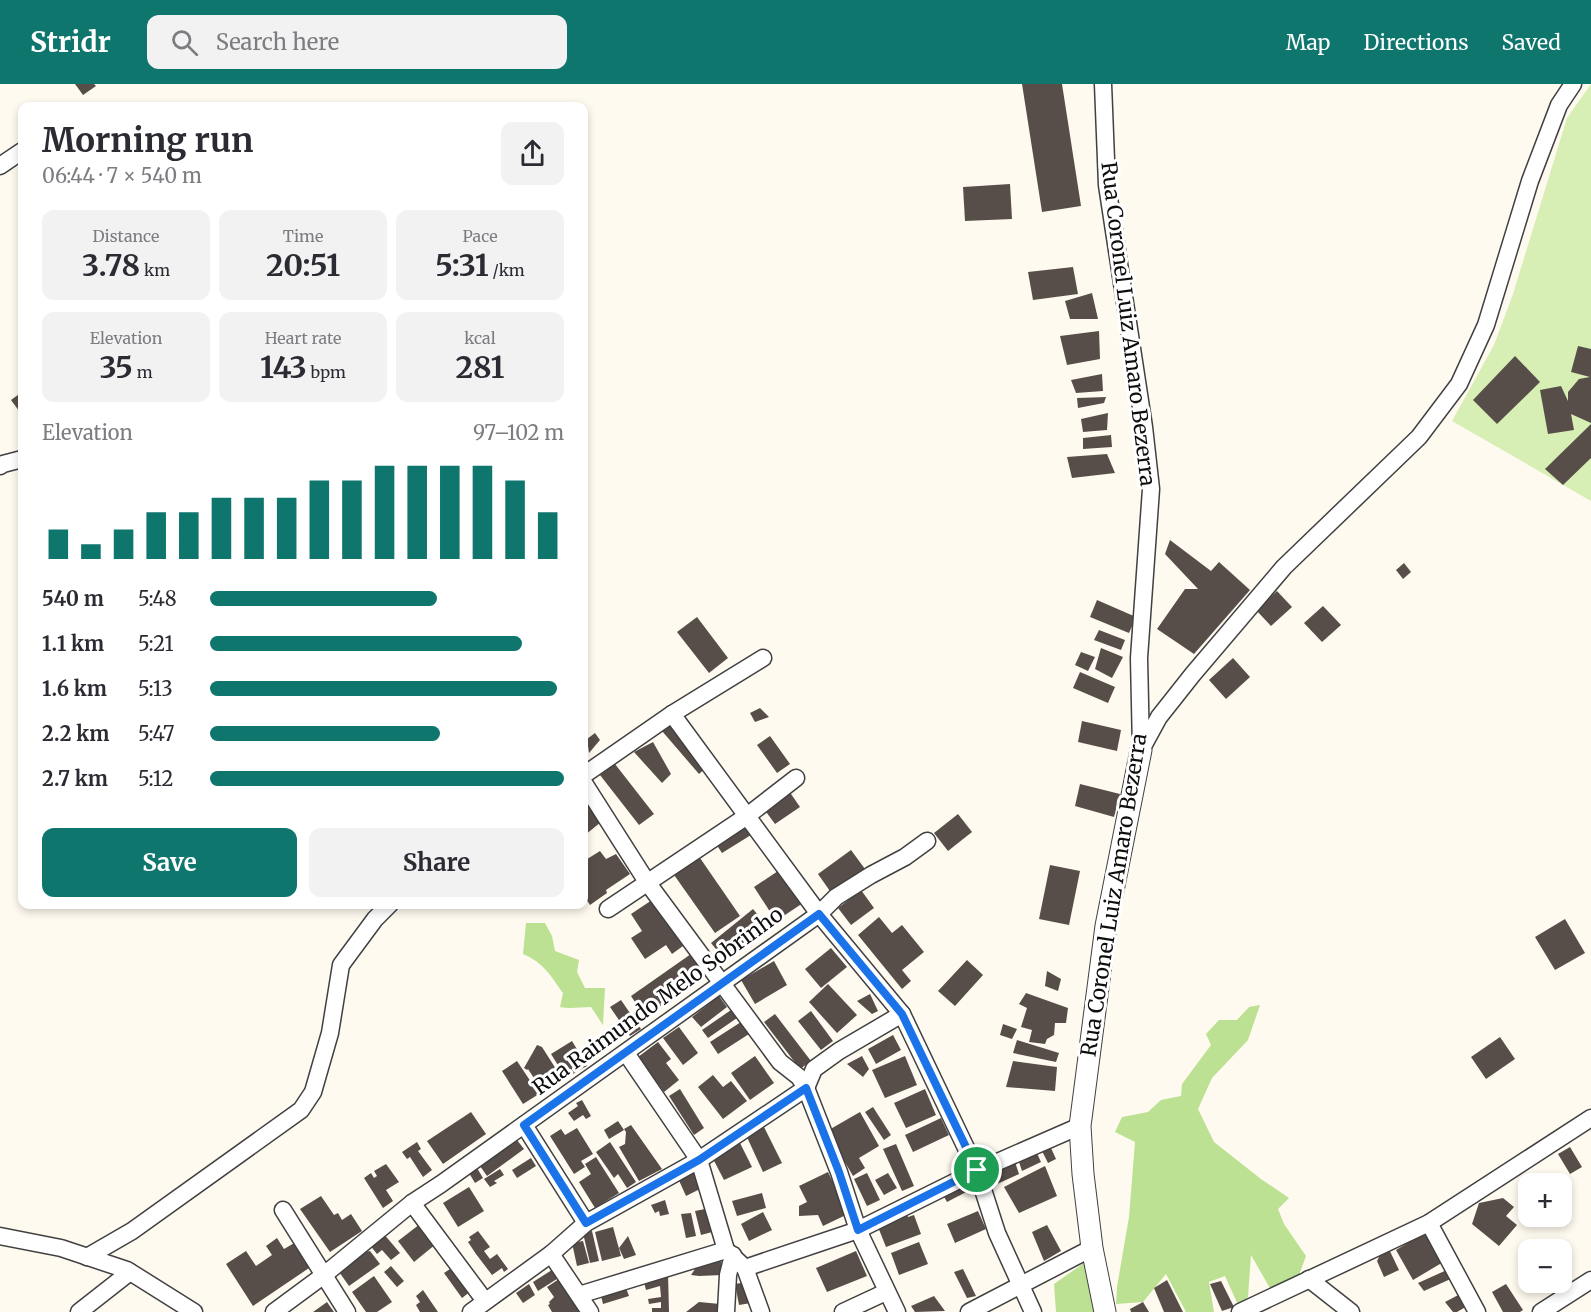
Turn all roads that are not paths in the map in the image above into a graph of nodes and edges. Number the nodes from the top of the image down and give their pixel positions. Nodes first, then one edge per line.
1 (1103, 84) edge
2 (1573, 84) edge
3 (18, 154) edge
4 (0, 166) edge
5 (18, 460) edge
6 (0, 466) edge
7 (762, 658) dead end
8 (672, 714) junction
9 (1141, 750) junction
10 (588, 772) edge
11 (796, 778) dead end
12 (588, 789) edge
13 (747, 816) junction
14 (927, 841) dead end
15 (647, 882) junction
16 (385, 909) edge
17 (608, 909) dead end
18 (819, 914) junction
19 (723, 983) junction
20 (902, 1014) junction
21 (626, 1053) junction
22 (806, 1088) junction
23 (1591, 1118) edge
24 (524, 1125) junction
25 (1080, 1126) junction
26 (699, 1160) junction
27 (977, 1170) junction
28 (412, 1203) junction
29 (283, 1210) dead end
30 (586, 1223) junction
31 (1429, 1223) junction
32 (858, 1230) junction
33 (0, 1236) edge
34 (1092, 1248) junction
35 (730, 1252) junction
36 (551, 1254) junction
37 (87, 1257) junction
38 (745, 1268) junction
39 (130, 1272) junction
40 (324, 1275) junction
41 (1309, 1279) junction
42 (1591, 1280) edge
43 (1020, 1286) junction
44 (886, 1292) junction
45 (579, 1295) junction
46 (485, 1301) junction
47 (79, 1312) edge
48 (194, 1312) edge
49 (274, 1312) edge
50 (347, 1312) edge
51 (471, 1312) edge
52 (590, 1312) edge
53 (726, 1312) edge
54 (761, 1312) edge
55 (843, 1312) edge
56 (897, 1312) edge
57 (969, 1312) edge
58 (1033, 1312) edge
59 (1105, 1312) edge
60 (1240, 1312) edge
61 (1351, 1312) edge
62 (1477, 1312) edge
63 (1540, 1312) edge

1 - 9 street, Rua Coronel Luiz Amaro Bezerra
2 - 9 street
3 - 4 street
5 - 6 street
7 - 8 street
8 - 10 street
8 - 13 street, Rua Raimundo Melo Sobrinho
9 - 25 street, Rua Coronel Luiz Amaro Bezerra
11 - 13 street
12 - 15 street
13 - 15 street
13 - 18 street, Rua Raimundo Melo Sobrinho
14 - 18 street
15 - 17 street
15 - 19 street
16 - 37 street
18 - 19 street, Rua Raimundo Melo Sobrinho
18 - 20 street
19 - 21 street, Rua Raimundo Melo Sobrinho
19 - 22 street
20 - 22 street
20 - 27 street
21 - 24 street, Rua Raimundo Melo Sobrinho
21 - 26 street
22 - 26 street
22 - 32 street
23 - 31 street
24 - 28 street, Rua Raimundo Melo Sobrinho
24 - 30 street
25 - 27 street
25 - 34 street, Rua Coronel Luiz Amaro Bezerra
26 - 30 street
26 - 35 street
27 - 32 street
27 - 43 street
28 - 40 street, Rua Raimundo Melo Sobrinho
28 - 46 street
29 - 40 street
30 - 36 street
31 - 41 street
31 - 62 street
32 - 38 street
32 - 44 street
33 - 37 street
34 - 43 street
34 - 59 street, Rua Coronel Luiz Amaro Bezerra
35 - 38 street
35 - 45 street
35 - 53 street
36 - 45 street
36 - 46 street
37 - 39 street
38 - 54 street
39 - 47 street
39 - 48 street
40 - 49 street, Rua Raimundo Melo Sobrinho
40 - 50 street
41 - 60 street
41 - 61 street
42 - 63 street
43 - 57 street
43 - 58 street
44 - 55 street
44 - 56 street
45 - 52 street
46 - 51 street

